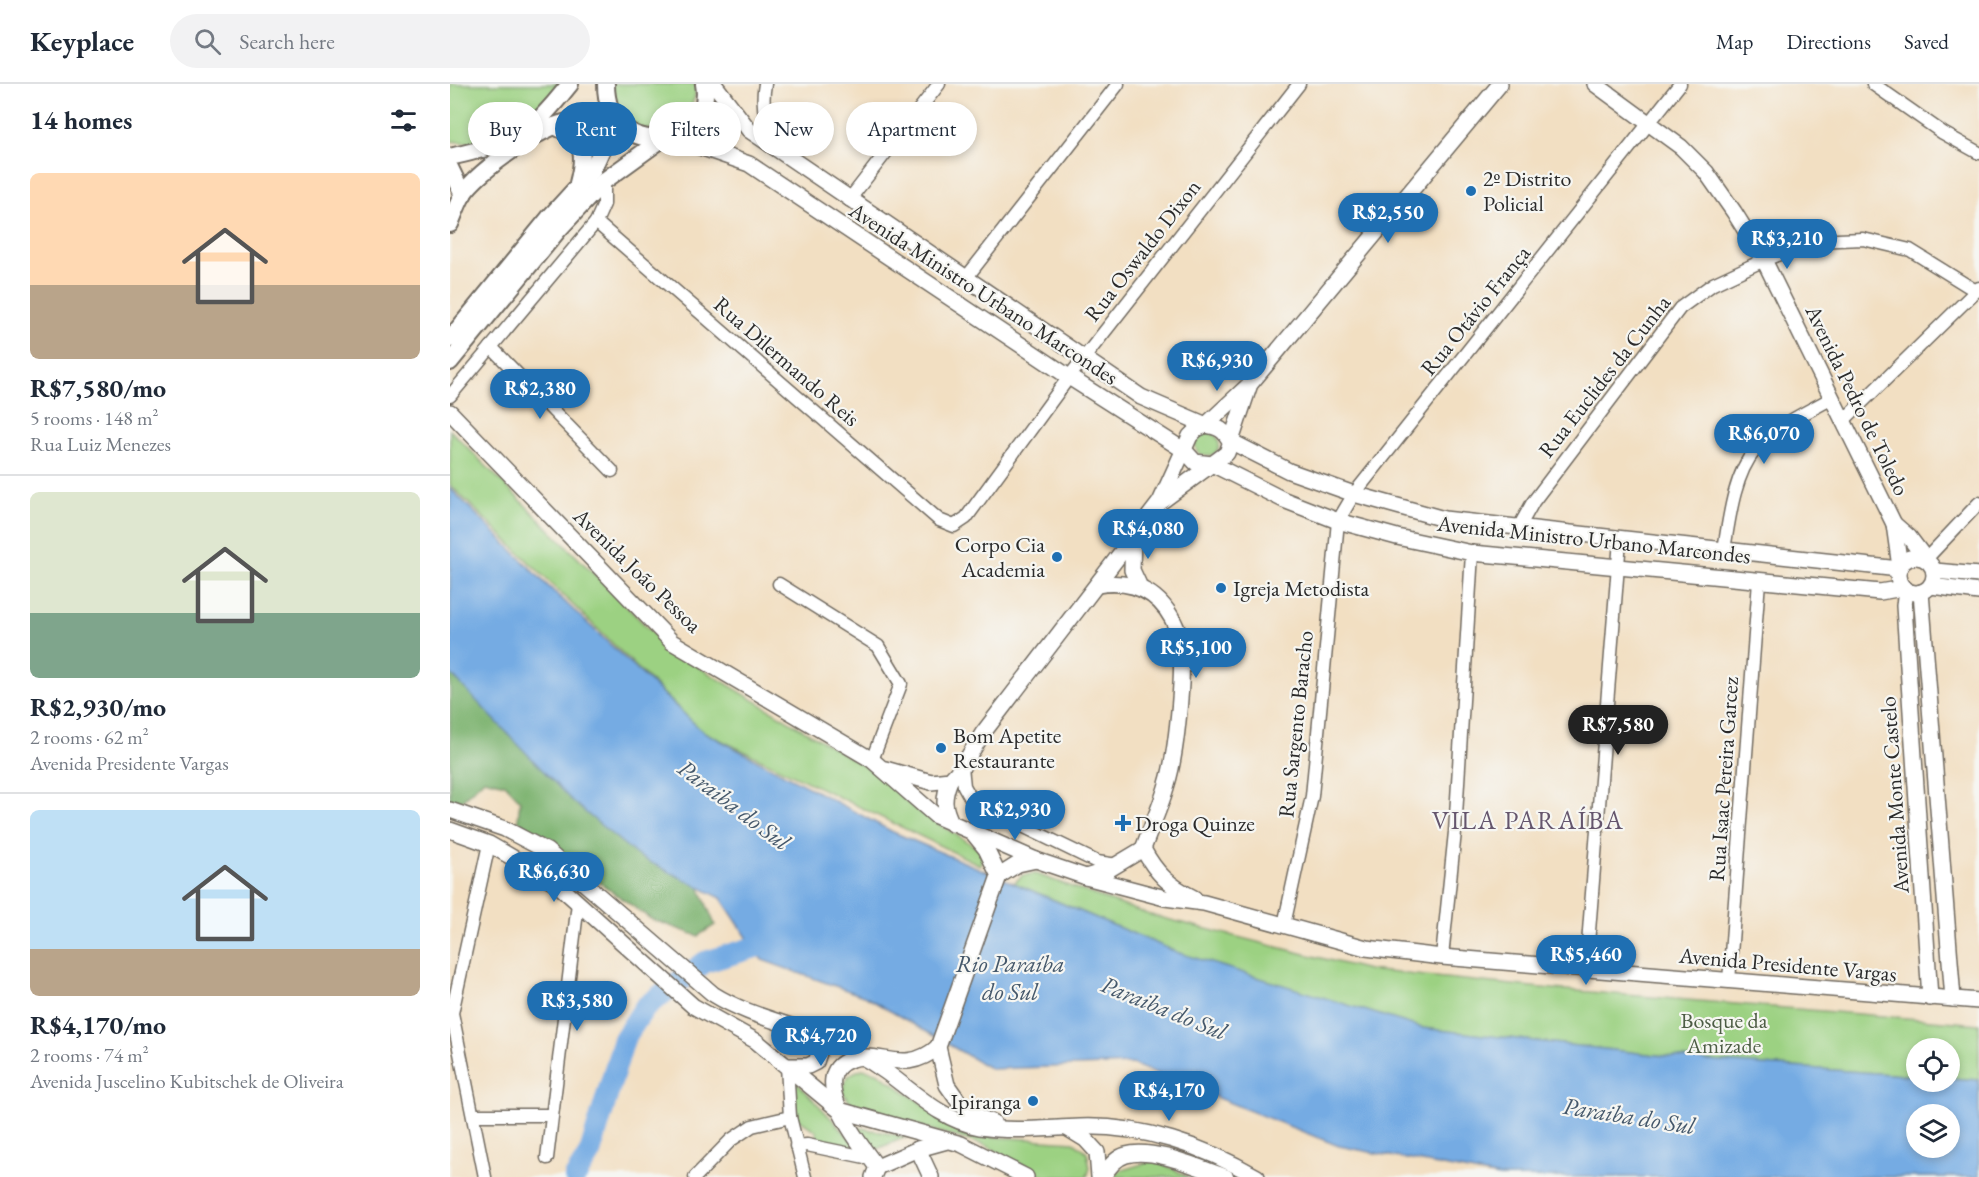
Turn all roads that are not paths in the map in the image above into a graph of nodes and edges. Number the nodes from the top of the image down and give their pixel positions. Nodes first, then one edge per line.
1 (570, 84) edge
2 (704, 84) edge
3 (714, 84) edge
4 (765, 84) edge
5 (939, 84) edge
6 (1118, 84) edge
7 (1299, 84) edge
8 (1500, 84) edge
9 (1595, 84) edge
10 (1680, 84) edge
11 (1873, 84) edge
12 (702, 102) edge
13 (762, 102) edge
14 (1650, 124) junction
15 (555, 126) edge
16 (753, 133) edge
17 (649, 150) edge
18 (1979, 153) edge
19 (582, 156) edge
20 (599, 156) edge
21 (724, 156) edge
22 (783, 156) edge
23 (450, 157) edge
24 (450, 168) edge
25 (604, 181) junction
26 (576, 188) junction
27 (463, 195) junction
28 (849, 200) junction
29 (596, 222) junction
30 (554, 223) junction
31 (450, 224) edge
32 (1764, 260) junction
33 (966, 278) junction
34 (1977, 290) edge
35 (450, 339) edge
36 (491, 347) junction
37 (1084, 358) junction
38 (450, 362) edge
39 (1069, 378) junction
40 (1251, 383) junction
41 (450, 396) edge
42 (1832, 398) junction
43 (450, 412) edge
44 (1843, 421) junction
45 (1206, 425) junction
46 (1230, 441) junction
47 (1185, 451) junction
48 (1212, 464) junction
49 (612, 471) dead end
50 (1354, 494) junction
51 (1160, 502) junction
52 (1979, 503) edge
53 (1338, 521) junction
54 (1894, 524) junction
55 (954, 526) joint
56 (1518, 529) junction
57 (1134, 538) junction
58 (1620, 540) junction
59 (1724, 550) junction
60 (1472, 553) junction
61 (1928, 562) junction
62 (1618, 567) junction
63 (1899, 568) junction
64 (1979, 575) edge
65 (1759, 580) junction
66 (779, 584) dead end
67 (1097, 585) junction
68 (1139, 585) junction
69 (1915, 589) junction
70 (1979, 592) edge
71 (876, 764) junction
72 (962, 767) junction
73 (950, 780) junction
74 (450, 810) edge
75 (952, 824) junction
76 (450, 830) edge
77 (971, 831) junction
78 (489, 843) junction
79 (1143, 849) junction
80 (1036, 860) junction
81 (1117, 865) junction
82 (1086, 877) junction
83 (999, 878) junction
84 (578, 903) junction
85 (1204, 903) junction
86 (1284, 926) junction
87 (1442, 957) junction
88 (1586, 969) junction
89 (1729, 981) junction
90 (1930, 999) junction
91 (1953, 999) junction
92 (1979, 1001) edge
93 (451, 1011) edge
94 (791, 1026) junction
95 (939, 1045) junction
96 (862, 1058) junction
97 (787, 1066) junction
98 (839, 1110) junction
99 (473, 1115) junction
100 (551, 1115) junction
101 (790, 1117) junction
102 (1067, 1128) junction
103 (1015, 1129) junction
104 (948, 1141) junction
105 (796, 1146) junction
106 (918, 1149) junction
107 (547, 1158) dead end
108 (873, 1168) edge
109 (485, 1177) edge
110 (694, 1177) edge
111 (805, 1177) edge
112 (931, 1177) edge
113 (1026, 1177) edge
114 (1101, 1177) edge
115 (1226, 1177) edge
116 (1257, 1177) edge

1 - 23 main road
2 - 12 main road
3 - 16 street, Avenida Ministro Urbano Marcondes
4 - 13 street
5 - 28 street
6 - 33 street
7 - 37 street, Rua Oswaldo Dixon
8 - 40 street
9 - 14 street, Avenida Pedro de Toledo
10 - 14 street, Rua Otávio França
11 - 18 street
14 - 32 street, Avenida Pedro de Toledo
14 - 50 street, Rua Otávio França
15 - 27 main road
17 - 25 main road
19 - 26 main road
20 - 26 main road
21 - 39 street, Avenida Ministro Urbano Marcondes
22 - 28 street, Avenida Ministro Urbano Marcondes
24 - 27 main road
25 - 29 street
25 - 30 main road
26 - 30 main road
27 - 31 main road
28 - 33 street, Avenida Ministro Urbano Marcondes
29 - 36 street
29 - 55 street, Rua Dilermando Reis
30 - 35 main road
30 - 38 main road
32 - 34 street, Rua Euclides da Cunha
32 - 42 street, Avenida Pedro de Toledo
32 - 56 street, Rua Euclides da Cunha
33 - 37 street, Avenida Ministro Urbano Marcondes
34 - 44 street
36 - 41 street
36 - 49 street
37 - 39 street, Rua Oswaldo Dixon
37 - 45 street, Avenida Ministro Urbano Marcondes
39 - 47 street, Avenida Ministro Urbano Marcondes
39 - 55 street, Rua Oswaldo Dixon
40 - 45 street
40 - 46 street
42 - 44 street, Avenida Pedro de Toledo
42 - 59 street
43 - 71 street, Avenida João Pessoa
44 - 54 street, Avenida Pedro de Toledo
45 - 46 street, Avenida Ministro Urbano Marcondes
45 - 47 street
46 - 48 street
46 - 50 street, Avenida Ministro Urbano Marcondes
47 - 48 street, Avenida Ministro Urbano Marcondes
47 - 51 street
48 - 51 street
48 - 53 street, Avenida Ministro Urbano Marcondes
50 - 53 street, Rua Sargento Baracho
50 - 56 street, Avenida Ministro Urbano Marcondes
51 - 57 street
52 - 61 street
53 - 60 street, Avenida Ministro Urbano Marcondes
53 - 86 street, Rua Sargento Baracho
54 - 61 street
54 - 63 street
56 - 58 street, Avenida Ministro Urbano Marcondes
57 - 67 street
57 - 68 street
58 - 59 street, Avenida Ministro Urbano Marcondes
58 - 62 street
59 - 63 street, Avenida Ministro Urbano Marcondes
60 - 62 street, Avenida Ministro Urbano Marcondes
60 - 87 street
61 - 63 street
61 - 64 street
61 - 69 street
62 - 65 street, Avenida Ministro Urbano Marcondes
62 - 88 street
63 - 69 street
65 - 69 street, Avenida Ministro Urbano Marcondes
65 - 89 street, Rua Isaac Pereira Garcez
66 - 71 street
67 - 68 street
67 - 72 street
68 - 79 street
69 - 70 street, Avenida Ministro Urbano Marcondes
69 - 90 street, Avenida Monte Castelo
69 - 91 street, Avenida Monte Castelo
71 - 73 street, Avenida João Pessoa
71 - 75 street, Avenida João Pessoa
72 - 73 street
72 - 81 street
73 - 75 street
74 - 94 street
75 - 77 street, Avenida João Pessoa
76 - 78 street
77 - 80 street, Avenida Presidente Vargas
77 - 83 street
78 - 84 street
78 - 93 street
79 - 81 street
79 - 85 street, Avenida Presidente Vargas
80 - 82 street, Avenida Presidente Vargas
80 - 83 street
81 - 82 street
82 - 85 street, Avenida Presidente Vargas
83 - 95 street
84 - 97 street
84 - 100 street
85 - 86 street, Avenida Presidente Vargas
86 - 87 street, Avenida Presidente Vargas
87 - 88 street, Avenida Presidente Vargas
88 - 89 street, Avenida Presidente Vargas
89 - 90 street, Avenida Presidente Vargas
90 - 91 street, Avenida Presidente Vargas
91 - 92 street, Avenida Presidente Vargas
93 - 99 street
94 - 96 street
94 - 97 street
95 - 96 street
95 - 103 street
96 - 98 street
96 - 103 street
97 - 98 street
97 - 101 street
98 - 104 street
98 - 108 street
99 - 100 street
99 - 109 street
100 - 107 street
101 - 105 street
101 - 110 street
102 - 103 street
102 - 114 street
102 - 116 street
104 - 106 street
104 - 113 street
105 - 108 street
105 - 111 street
106 - 108 street
106 - 112 street
114 - 115 street

